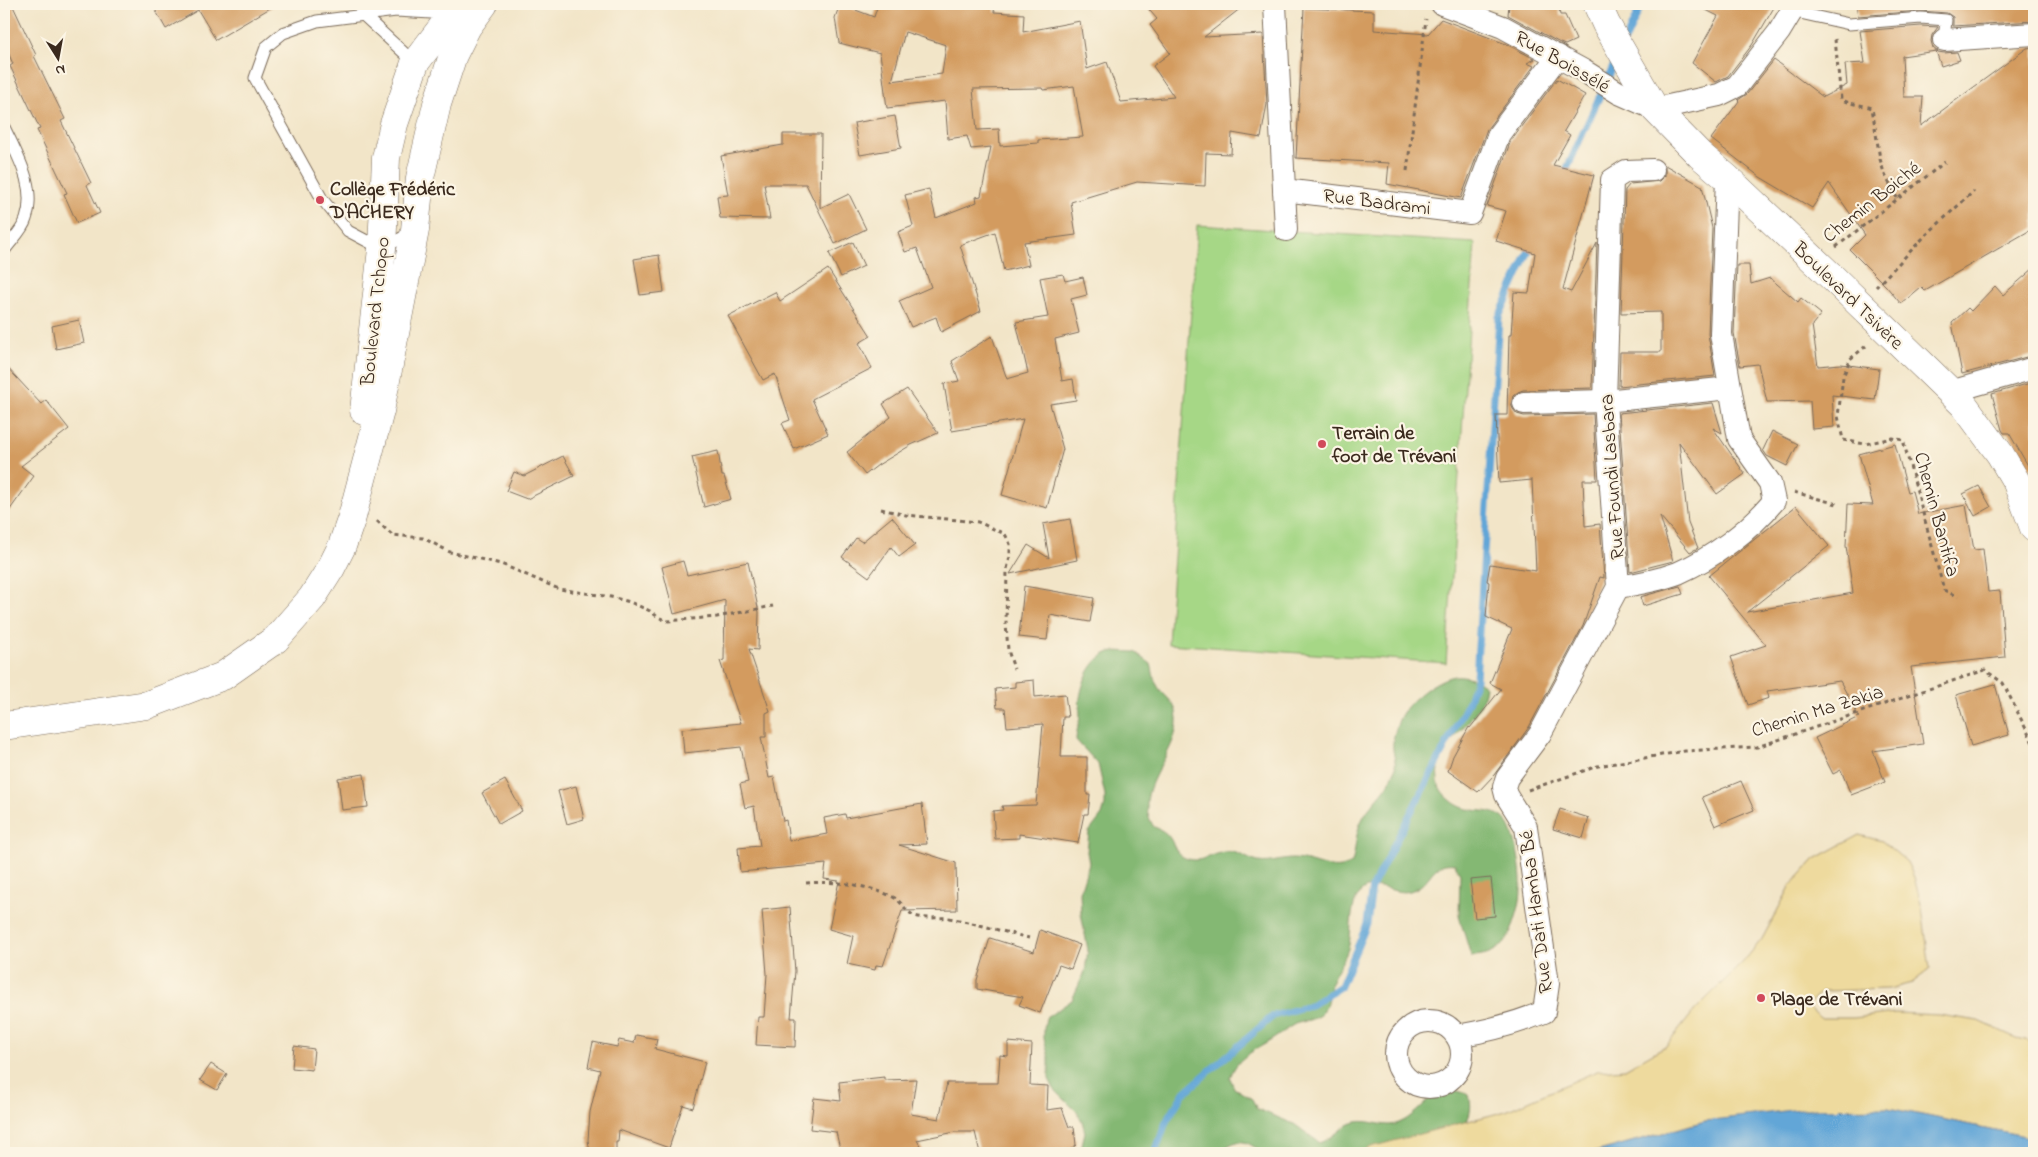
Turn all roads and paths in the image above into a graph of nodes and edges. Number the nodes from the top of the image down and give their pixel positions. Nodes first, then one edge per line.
1 (484, 4) edge
2 (1275, 4) edge
3 (1435, 8) edge
4 (1794, 8) edge
5 (456, 9) edge
6 (362, 14) junction
7 (1601, 14) edge
8 (1833, 21) junction
9 (2034, 34) edge
10 (1944, 40) joint
11 (1558, 56) junction
12 (415, 63) junction
13 (1629, 87) junction
14 (1655, 110) junction
15 (4, 127) edge
16 (1945, 162) dead end
17 (1653, 170) dead end
18 (1406, 172) dead end
19 (420, 178) junction
20 (1727, 178) junction
21 (1284, 190) junction
22 (1974, 191) dead end
23 (1897, 198) junction
24 (416, 230) junction
25 (1286, 230) dead end
26 (382, 249) junction
27 (4, 251) edge
28 (1816, 263) junction
29 (1860, 304) junction
30 (1886, 330) junction
31 (2034, 368) edge
32 (1730, 388) junction
33 (1950, 392) junction
34 (1604, 401) junction
35 (1524, 403) dead end
36 (1770, 483) junction
37 (1837, 504) dead end
38 (881, 509) dead end
39 (352, 517) junction
40 (2034, 528) edge
41 (1618, 586) junction
42 (1958, 597) dead end
43 (772, 606) dead end
44 (1014, 669) dead end
45 (4, 726) edge
46 (2034, 745) edge
47 (1506, 792) junction
48 (806, 883) dead end
49 (1029, 938) dead end
50 (1457, 1036) dead end

1 - 19 main road, Boulevard Tchopo
2 - 21 street
3 - 11 street, Rue Boissélé
3 - 18 path
4 - 8 lane
4 - 14 street
5 - 6 lane
5 - 12 main road, Boulevard Tchopo
6 - 12 lane
6 - 26 lane
7 - 13 main road, Boulevard Tsivère
8 - 10 lane
8 - 23 path
9 - 10 street
11 - 13 street, Rue Boissélé
11 - 21 street, Rue Badrami
12 - 19 main road
12 - 26 main road, Boulevard Tchopo
13 - 14 main road, Boulevard Tsivère
14 - 20 main road, Boulevard Tsivère
15 - 27 lane
16 - 23 path, Chemin Boiché
17 - 34 street, Rue Foundi Lasbara
19 - 24 main road, Boulevard Tchopo
20 - 28 main road, Boulevard Tsivère
20 - 32 street
21 - 25 street
22 - 29 path
23 - 28 path, Chemin Boiché
24 - 26 lane
24 - 39 main road, Boulevard Tchopo
26 - 39 main road, Boulevard Tchopo
28 - 29 main road, Boulevard Tsivère
29 - 30 main road, Boulevard Tsivère
30 - 33 main road, Boulevard Tsivère
30 - 42 path, Chemin Bantifa
31 - 33 street
32 - 34 street
32 - 36 street
33 - 40 main road, Boulevard Tsivère
34 - 35 street
34 - 41 street, Rue Foundi Lasbara
36 - 37 path
36 - 41 street
38 - 44 path
39 - 43 path
39 - 45 main road, Boulevard Tchopo
41 - 47 street, Rue Foundi Lasbara
46 - 47 path, Chemin Ma Zakia
47 - 50 street, Rue Dati Hamba Bé
48 - 49 path

